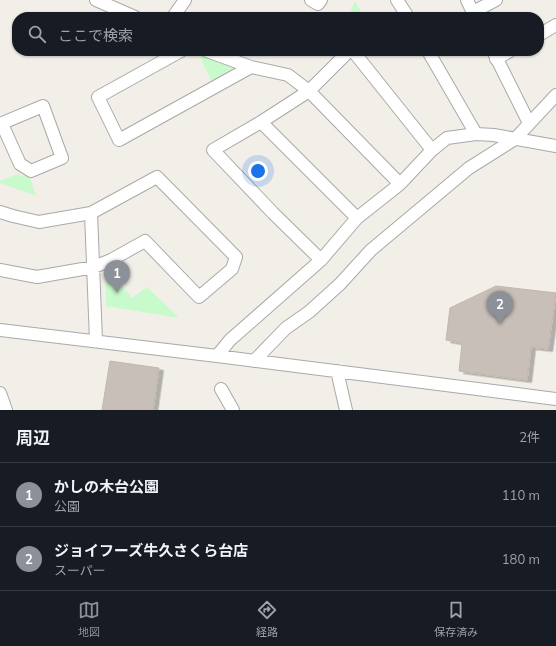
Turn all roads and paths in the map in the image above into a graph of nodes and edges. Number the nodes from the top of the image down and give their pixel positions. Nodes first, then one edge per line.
1 (96, 0) edge
2 (185, 0) edge
3 (312, 0) edge
4 (321, 0) edge
5 (397, 0) edge
6 (467, 0) edge
7 (496, 0) edge
8 (124, 12) edge
9 (177, 12) edge
10 (405, 12) edge
11 (473, 12) edge
12 (478, 12) edge
13 (556, 25) edge
14 (544, 32) edge
15 (172, 56) edge
16 (220, 56) edge
17 (344, 56) edge
18 (357, 56) edge
19 (431, 56) edge
20 (495, 56) edge
21 (250, 67) junction
22 (309, 91) junction
23 (556, 94) edge
24 (261, 122) junction
25 (1, 124) edge
26 (529, 124) junction
27 (476, 134) junction
28 (515, 139) junction
29 (556, 146) edge
30 (432, 150) junction
31 (400, 184) junction
32 (0, 212) edge
33 (91, 212) junction
34 (356, 218) junction
35 (320, 260) junction
36 (94, 267) junction
37 (0, 270) edge
38 (0, 330) edge
39 (96, 341) junction
40 (217, 356) junction
41 (254, 361) junction
42 (336, 371) junction
43 (221, 389) dead end
44 (0, 393) edge
45 (556, 399) edge
46 (6, 410) edge
47 (233, 410) edge
48 (346, 410) edge

1 - 8 street
2 - 9 street
3 - 4 street
5 - 10 street
6 - 11 street
7 - 12 street
13 - 14 street
15 - 21 street
16 - 21 street
17 - 22 street
18 - 30 street
19 - 27 street
20 - 26 street
21 - 22 street
22 - 24 street
22 - 31 street
23 - 26 street
24 - 34 street
24 - 35 street
25 - 25 street
26 - 28 street
27 - 28 street
27 - 30 street
28 - 29 street
28 - 41 street
30 - 31 street
31 - 34 street
32 - 33 street
33 - 36 street
33 - 36 street
34 - 35 street
35 - 40 street
36 - 37 street
36 - 39 street
38 - 39 street
39 - 40 street
40 - 41 street
41 - 42 street
42 - 45 street
42 - 48 street
43 - 47 street
44 - 46 street

